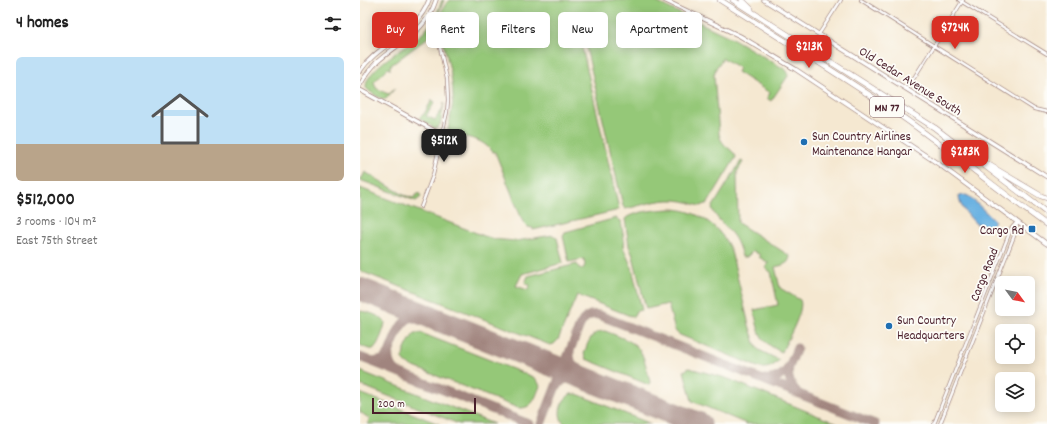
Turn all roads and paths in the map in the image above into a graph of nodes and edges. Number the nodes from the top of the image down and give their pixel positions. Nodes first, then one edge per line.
1 (429, 0) edge
2 (436, 0) edge
3 (664, 0) edge
4 (720, 0) edge
5 (733, 0) edge
6 (742, 0) edge
7 (764, 0) edge
8 (841, 0) edge
9 (861, 0) edge
10 (961, 1) edge
11 (758, 15) junction
12 (819, 34) junction
13 (935, 46) junction
14 (440, 48) edge
15 (1047, 54) edge
16 (360, 70) edge
17 (360, 85) edge
18 (907, 89) junction
19 (360, 90) edge
20 (1047, 112) edge
21 (442, 135) junction
22 (963, 148) junction
23 (1047, 177) edge
24 (1047, 198) edge
25 (421, 207) dead end
26 (1047, 212) edge
27 (1017, 222) junction
28 (1047, 225) edge
29 (1047, 244) edge
30 (934, 424) edge
31 (940, 424) edge

1 - 16 street
2 - 17 street
3 - 27 street
4 - 28 highway, MN 77
5 - 11 highway, MN 77
6 - 11 highway
7 - 12 street, Old Cedar Avenue South
8 - 12 street
9 - 13 street
10 - 13 street
10 - 15 street
11 - 22 highway, MN 77
12 - 18 street, Old Cedar Avenue South
13 - 18 street
13 - 20 street
14 - 21 street
18 - 23 street, Old Cedar Avenue South
19 - 21 street
21 - 25 street
22 - 24 highway
22 - 26 highway, MN 77
27 - 29 street
27 - 30 street, Cargo Road
27 - 31 street, Cargo Road

